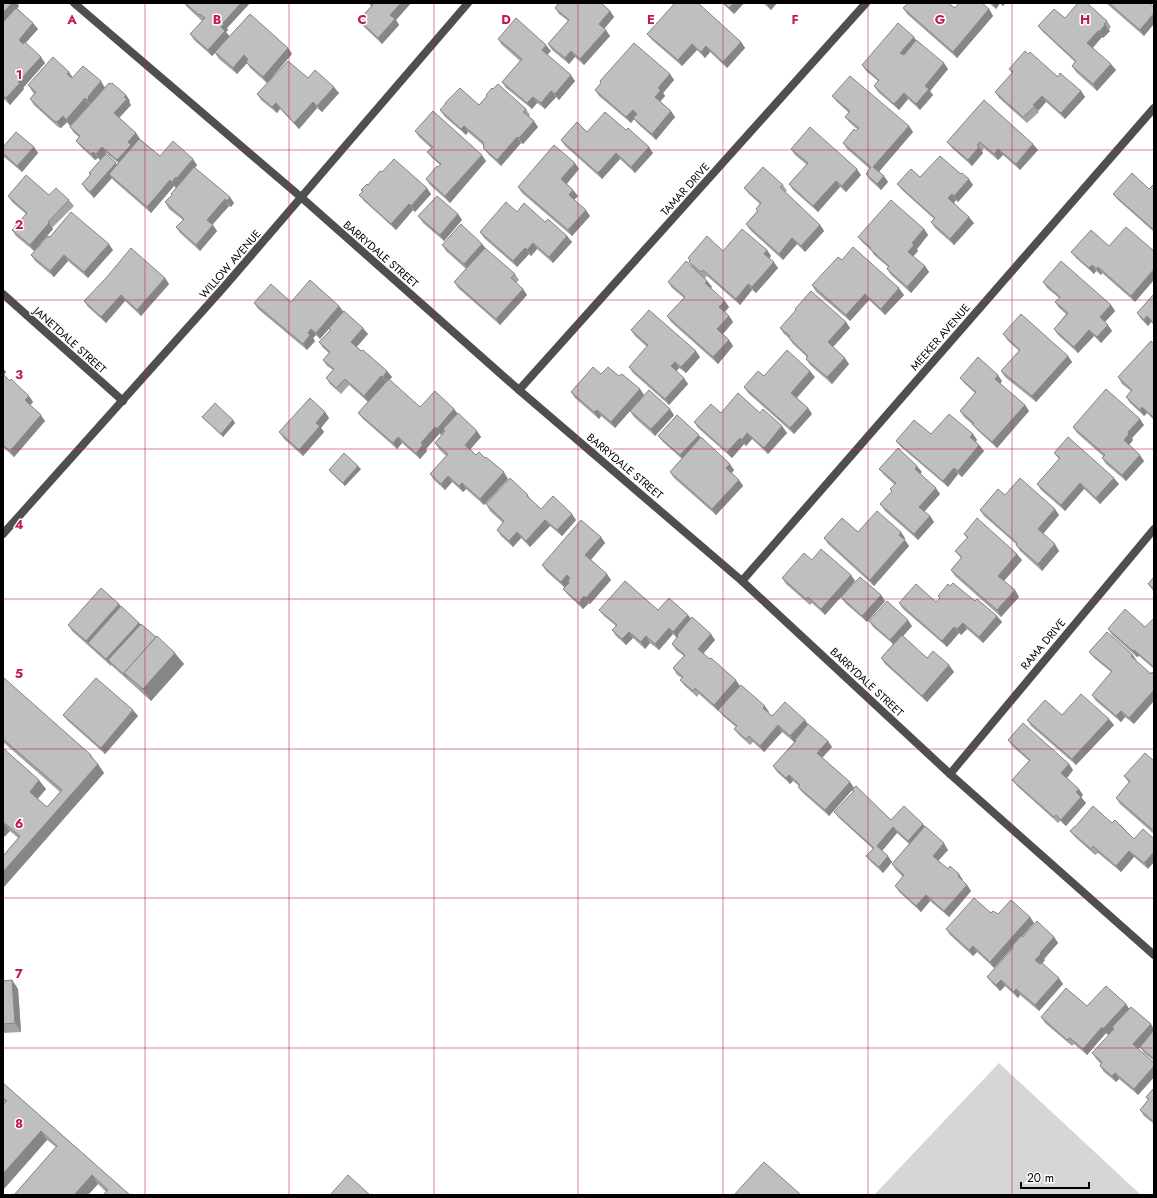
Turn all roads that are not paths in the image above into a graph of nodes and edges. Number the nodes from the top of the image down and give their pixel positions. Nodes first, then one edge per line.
1 (74, 3) edge
2 (468, 3) edge
3 (866, 3) edge
4 (1154, 108) edge
5 (302, 198) junction
6 (3, 294) edge
7 (519, 390) junction
8 (123, 401) junction
9 (1154, 529) edge
10 (3, 534) edge
11 (742, 581) junction
12 (950, 774) junction
13 (1153, 953) edge

1 - 5 street, BARRYDALE STREET
2 - 5 street, WILLOW AVENUE
3 - 7 street, TAMAR DRIVE
4 - 11 street, MEEKER AVENUE
5 - 7 street, BARRYDALE STREET
5 - 8 street, WILLOW AVENUE
6 - 8 street, JANETDALE STREET
7 - 11 street, BARRYDALE STREET
8 - 10 street, WILLOW AVENUE
9 - 12 street, RAMA DRIVE
11 - 12 street, BARRYDALE STREET
12 - 13 street, BARRYDALE STREET

